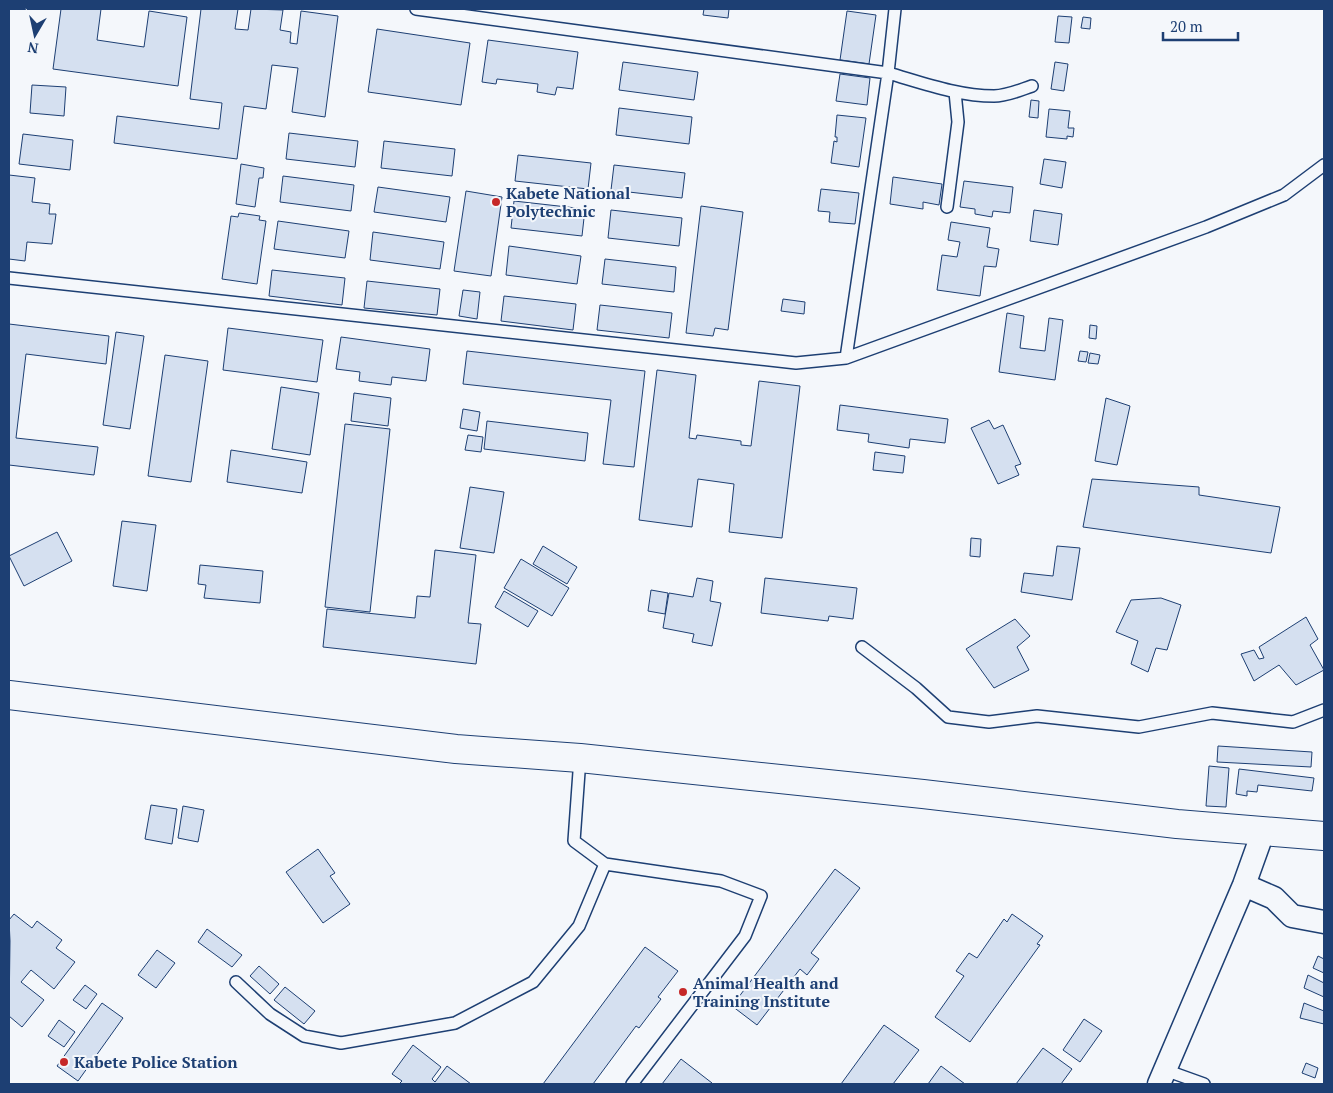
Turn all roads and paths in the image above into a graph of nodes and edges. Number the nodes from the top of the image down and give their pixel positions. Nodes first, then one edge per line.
1 (416, 9) edge
2 (895, 9) edge
3 (454, 11) edge
4 (888, 73) junction
5 (1032, 86) dead end
6 (956, 92) junction
7 (1324, 164) edge
8 (947, 207) dead end
9 (9, 278) edge
10 (846, 358) junction
11 (862, 646) dead end
12 (9, 695) edge
13 (1324, 710) edge
14 (580, 758) junction
15 (1263, 832) junction
16 (1324, 836) edge
17 (605, 864) junction
18 (1244, 884) junction
19 (1324, 922) edge
20 (236, 982) dead end
21 (1162, 1077) edge
22 (632, 1084) edge
23 (1204, 1084) edge

1 - 3 lane
2 - 4 lane
3 - 4 lane
4 - 6 lane
4 - 10 lane
5 - 6 lane
6 - 8 lane
7 - 10 lane
9 - 10 lane
11 - 13 lane
12 - 14 street
14 - 15 street
14 - 17 lane
15 - 16 street
15 - 18 street
17 - 20 lane
17 - 22 lane
18 - 19 street
18 - 21 street
21 - 23 lane

